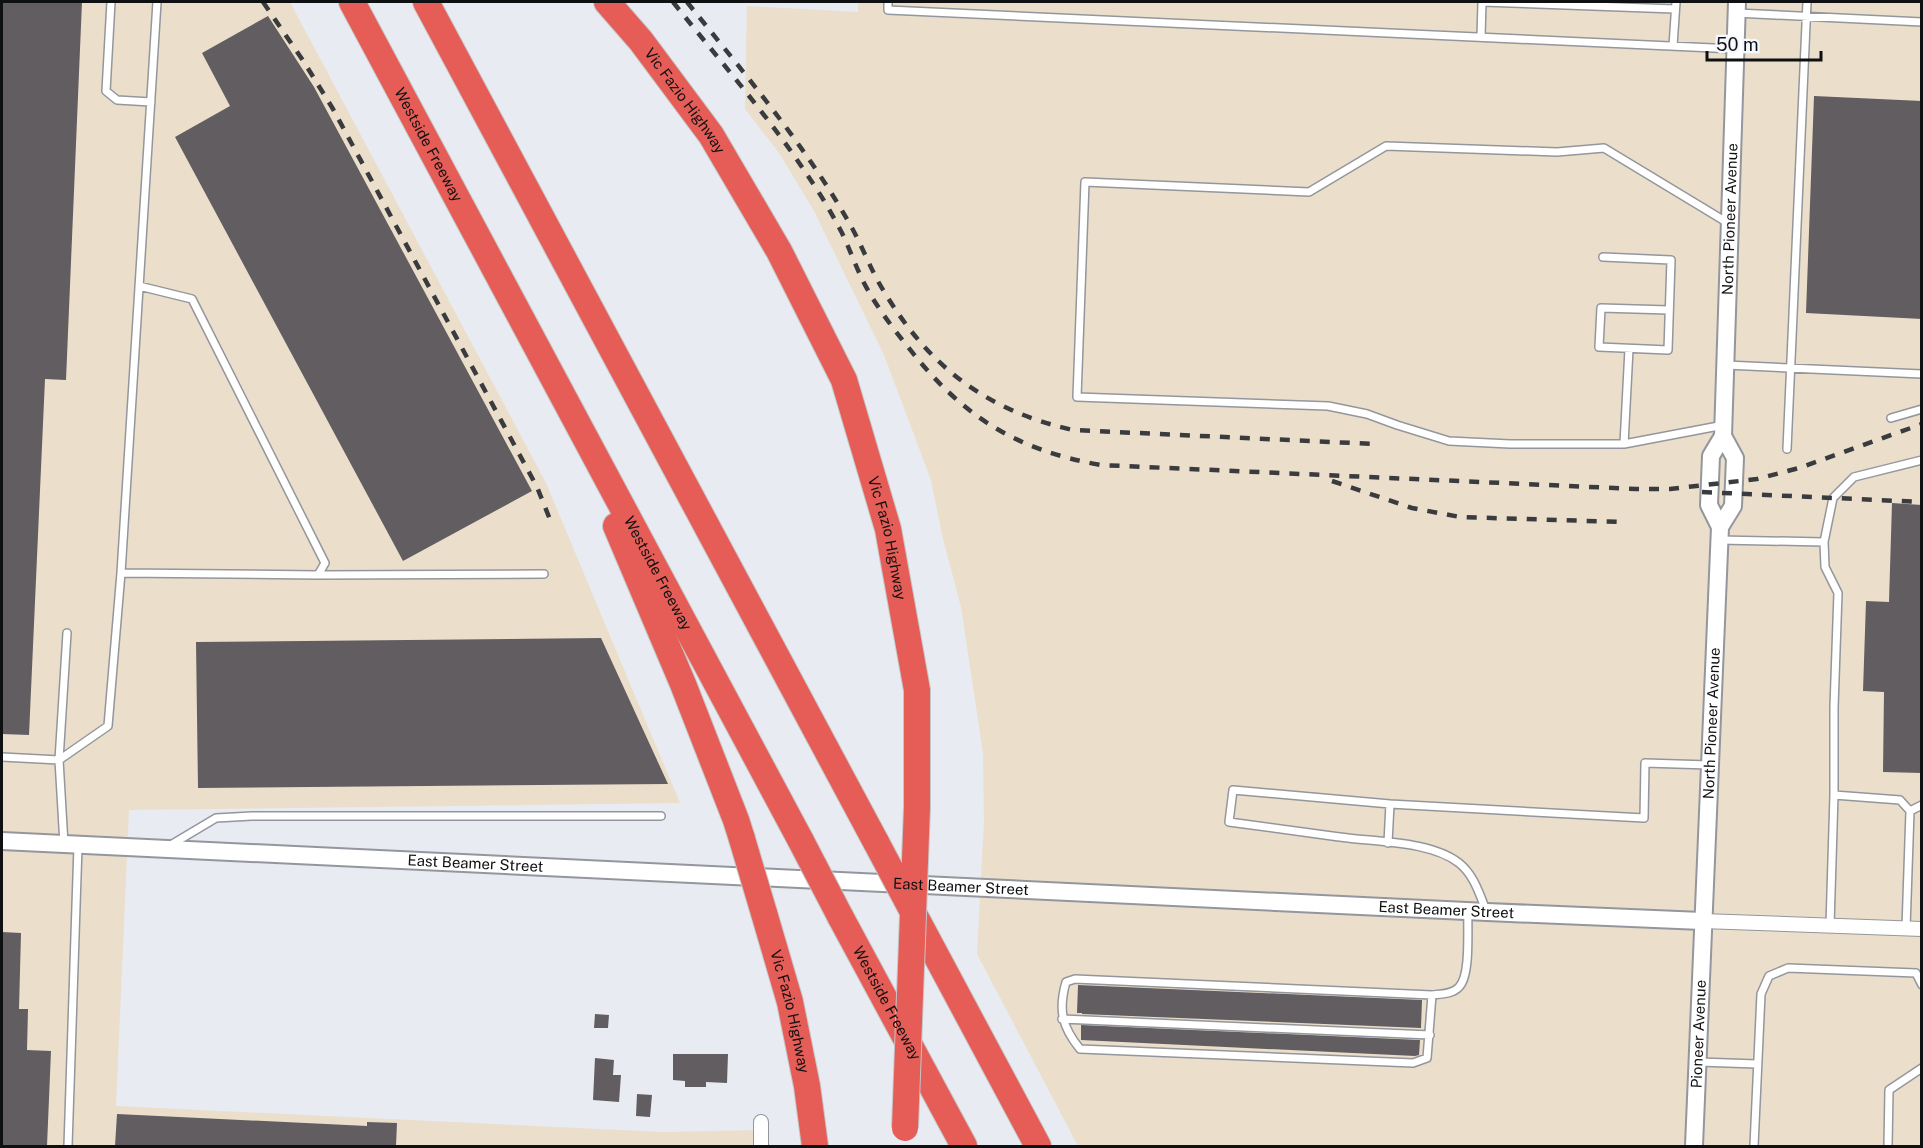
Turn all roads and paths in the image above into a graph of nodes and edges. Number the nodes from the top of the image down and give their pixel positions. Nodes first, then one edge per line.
1 (111, 2) edge
2 (157, 2) edge
3 (352, 2) edge
4 (426, 2) edge
5 (607, 2) edge
6 (888, 2) edge
7 (1482, 2) edge
8 (1807, 2) edge
9 (1676, 5) edge
10 (1736, 7) edge
11 (1806, 16) junction
12 (1922, 22) edge
13 (1481, 37) junction
14 (1673, 46) junction
15 (1735, 49) junction
16 (151, 102) junction
17 (1730, 224) junction
18 (1603, 257) dead end
19 (139, 285) junction
20 (1669, 310) junction
21 (1629, 349) junction
22 (1725, 365) junction
23 (1791, 368) junction
24 (1922, 374) edge
25 (570, 409) junction
26 (1922, 409) edge
27 (1891, 418) dead end
28 (1723, 431) junction
29 (1624, 444) junction
30 (1787, 449) dead end
31 (1922, 460) edge
32 (1720, 533) junction
33 (1824, 542) junction
34 (121, 573) junction
35 (318, 574) junction
36 (544, 574) dead end
37 (67, 633) dead end
38 (2, 757) edge
39 (59, 760) junction
40 (1709, 765) junction
41 (1834, 795) junction
42 (1390, 804) junction
43 (1922, 805) edge
44 (1910, 811) junction
45 (662, 816) dead end
46 (2, 841) edge
47 (1388, 843) junction
48 (71, 844) junction
49 (164, 849) junction
50 (1468, 911) junction
51 (1487, 912) junction
52 (1702, 921) junction
53 (1830, 925) junction
54 (1906, 928) junction
55 (1922, 928) edge
56 (1922, 985) edge
57 (1432, 995) junction
58 (1062, 1019) junction
59 (1430, 1035) junction
60 (1696, 1062) junction
61 (1757, 1064) junction
62 (1922, 1068) edge
63 (761, 1122) dead end
64 (905, 1137) edge
65 (69, 1146) edge
66 (761, 1146) edge
67 (815, 1146) edge
68 (964, 1146) edge
69 (1038, 1146) edge
70 (1694, 1146) edge
71 (1754, 1146) edge
72 (1888, 1146) edge

1 - 16 lane
2 - 16 lane
3 - 25 highway, Westside Freeway
4 - 69 highway, bridge
5 - 64 highway, Vic Fazio Highway, bridge
6 - 13 lane
7 - 9 lane
7 - 13 lane
8 - 11 lane
9 - 14 lane
10 - 11 lane
10 - 15 street, North Pioneer Avenue
11 - 12 lane
11 - 23 lane
13 - 14 lane
14 - 15 lane
15 - 17 street, North Pioneer Avenue
16 - 19 lane
17 - 22 street, North Pioneer Avenue
17 - 29 lane
18 - 20 lane
19 - 34 lane
19 - 35 lane
20 - 21 lane
20 - 21 lane
21 - 29 lane
22 - 23 lane
22 - 28 street, North Pioneer Avenue
23 - 24 lane
23 - 30 lane
25 - 67 highway, Vic Fazio Highway, bridge
25 - 68 highway, Westside Freeway, bridge
26 - 27 lane
28 - 29 lane
28 - 32 street, North Pioneer Avenue
28 - 32 street, North Pioneer Avenue
31 - 33 lane
32 - 33 lane
32 - 40 street, North Pioneer Avenue
33 - 41 lane
34 - 35 lane
34 - 39 lane
35 - 36 lane
37 - 39 lane
38 - 39 lane
39 - 48 lane
40 - 42 lane
40 - 52 street, North Pioneer Avenue
41 - 44 lane
41 - 53 lane
42 - 47 lane
42 - 47 lane
43 - 44 lane
44 - 54 lane
45 - 49 lane
46 - 48 street, East Beamer Street
47 - 51 lane
48 - 49 street, East Beamer Street
48 - 65 lane
49 - 50 street, East Beamer Street
50 - 51 street, East Beamer Street
50 - 57 lane
51 - 52 street, East Beamer Street
52 - 53 street, East Beamer Street
52 - 60 street, Pioneer Avenue
53 - 54 street, East Beamer Street
54 - 55 street, East Beamer Street
56 - 61 lane
57 - 58 lane
57 - 59 lane
58 - 59 lane
58 - 59 lane
60 - 61 lane
60 - 70 street, Pioneer Avenue
61 - 71 lane
62 - 72 lane
63 - 66 street

